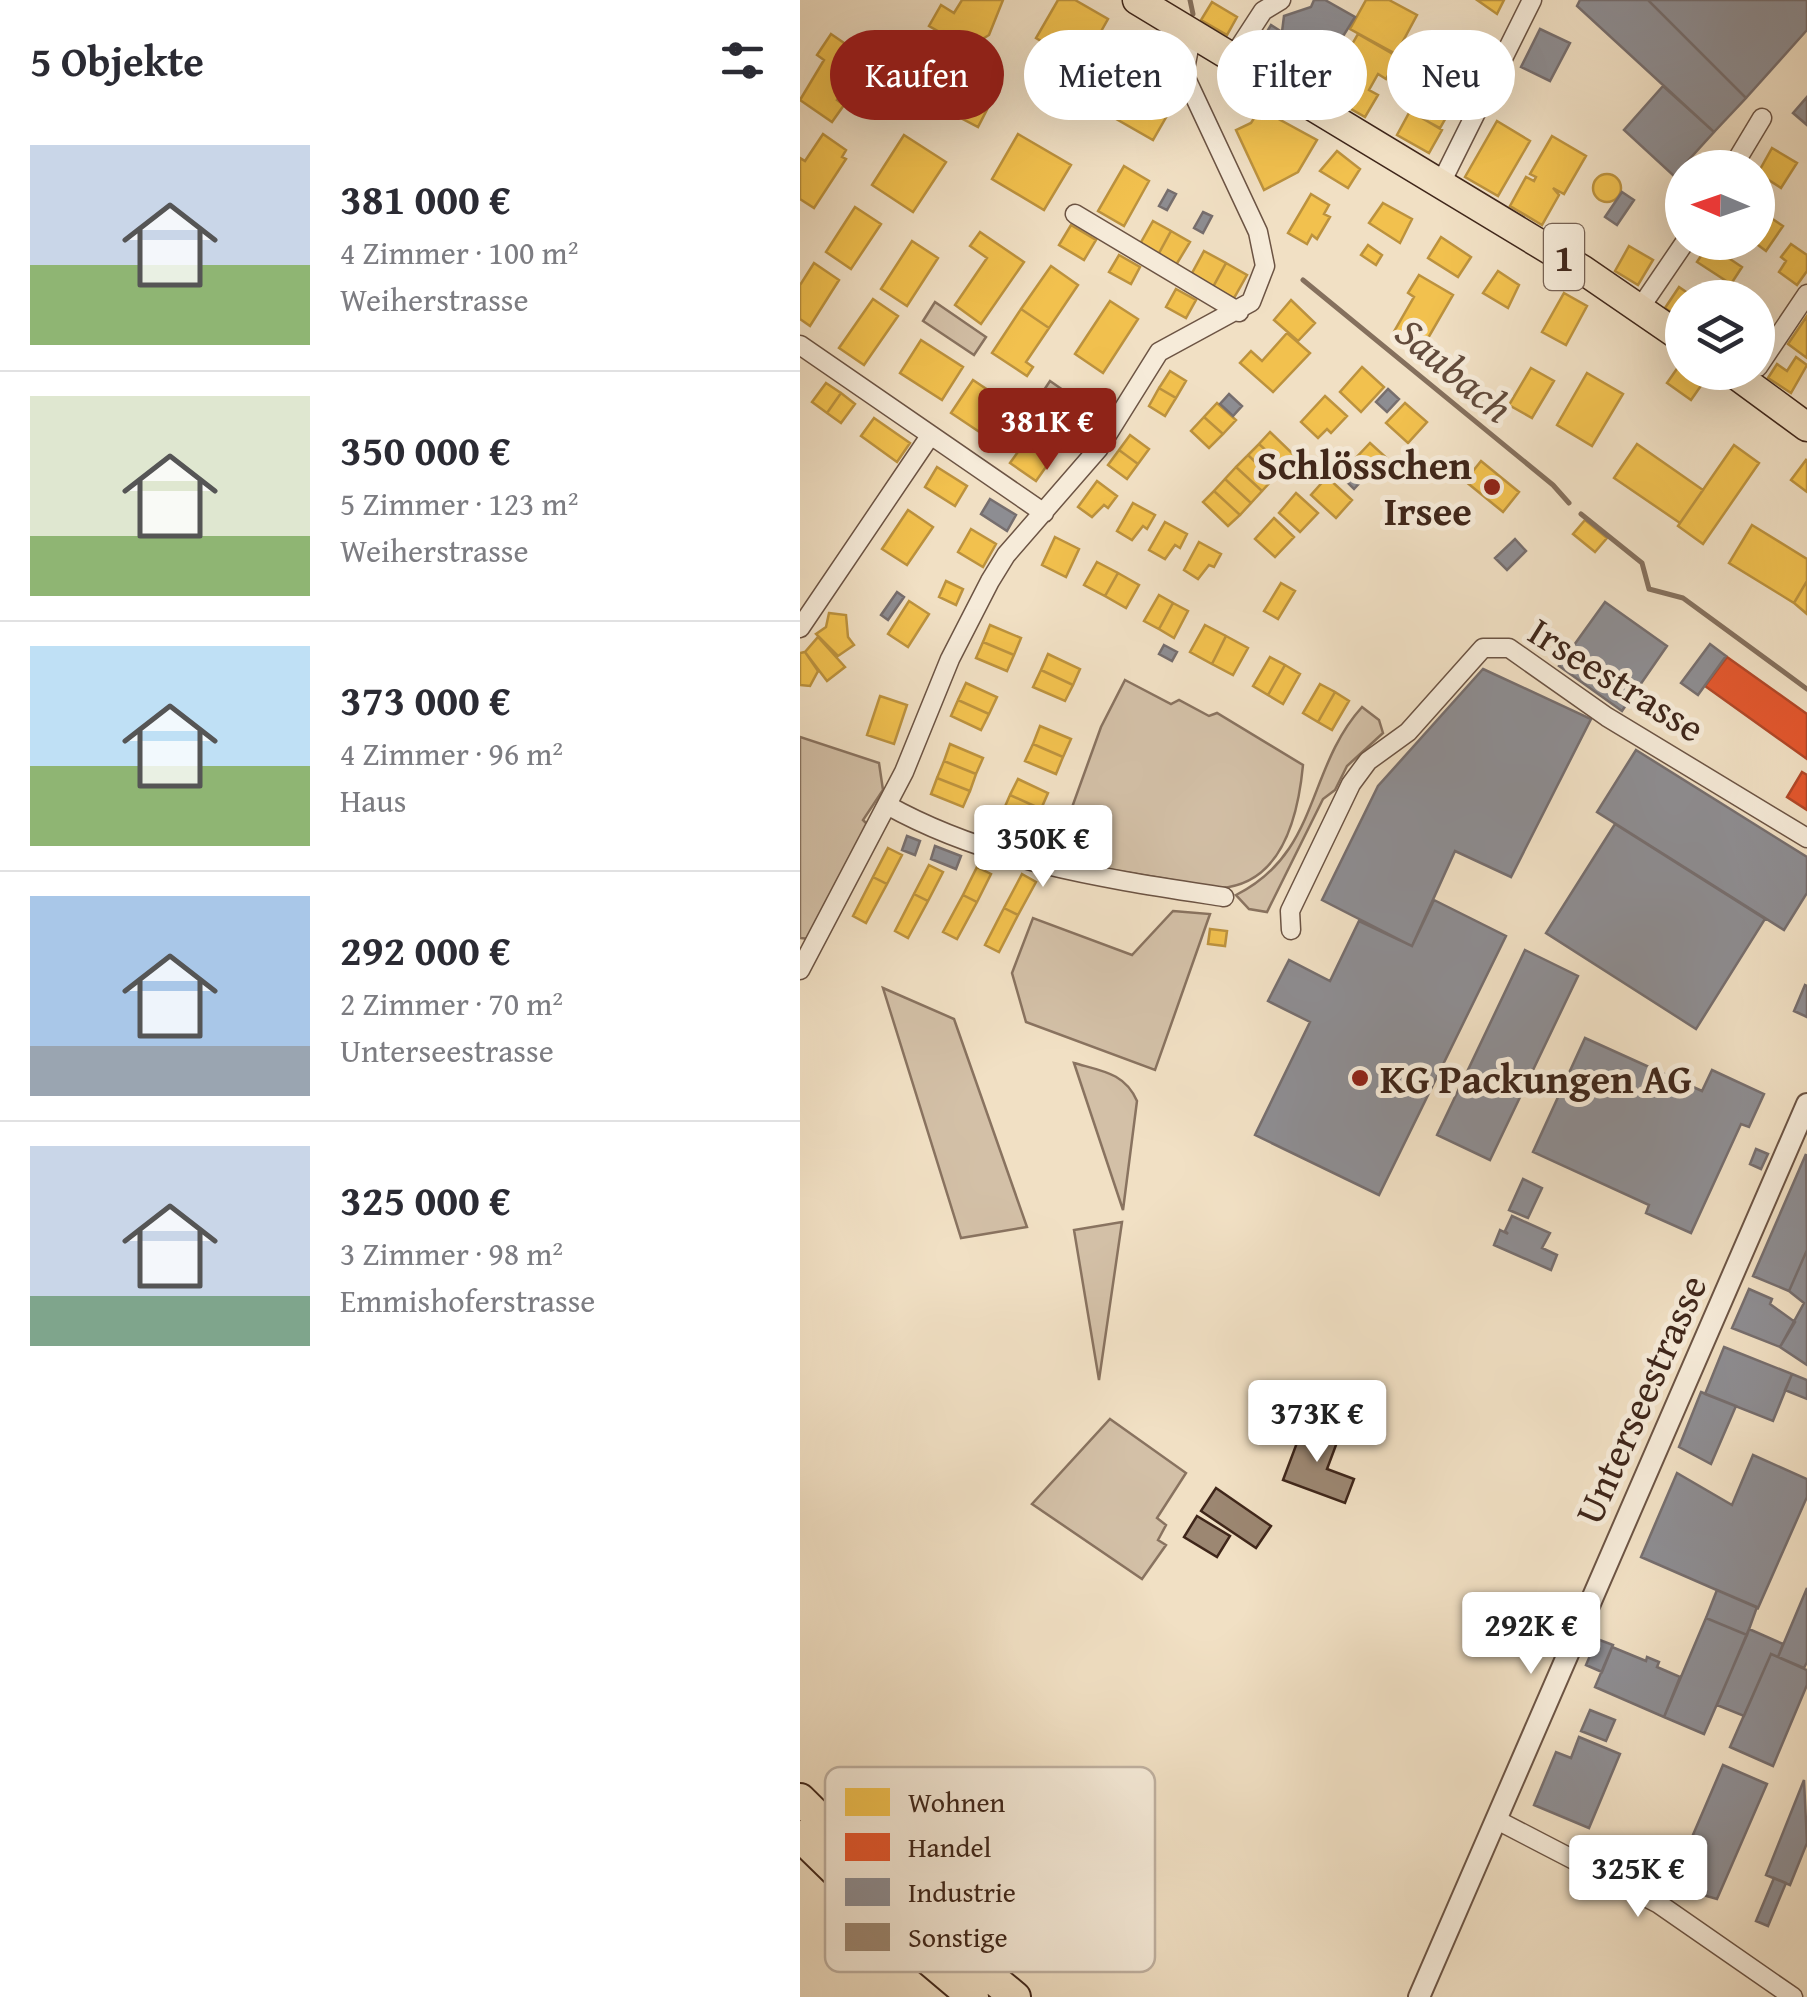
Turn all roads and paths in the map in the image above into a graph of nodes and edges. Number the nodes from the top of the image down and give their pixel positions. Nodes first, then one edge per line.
1 (1136, 0) edge
2 (1281, 0) edge
3 (1532, 0) edge
4 (1187, 30) edge
5 (1250, 30) edge
6 (1197, 102) edge
7 (1762, 118) dead end
8 (1337, 120) edge
9 (1743, 150) edge
10 (1441, 183) junction
11 (1075, 214) dead end
12 (1673, 260) edge
13 (1807, 294) edge
14 (1640, 308) junction
15 (1239, 312) junction
16 (1665, 326) edge
17 (1775, 337) edge
18 (800, 345) edge
19 (1765, 390) edge
20 (1807, 426) edge
21 (930, 436) junction
22 (1044, 514) junction
23 (800, 628) edge
24 (887, 805) junction
25 (1807, 838) edge
26 (1224, 897) dead end
27 (1291, 930) dead end
28 (800, 970) edge
29 (1807, 1104) edge
30 (800, 1798) edge
31 (1497, 1820) junction
32 (825, 1823) edge
33 (800, 1836) edge
34 (825, 1860) edge
35 (943, 1972) edge
36 (986, 1972) edge
37 (973, 1997) edge
38 (1015, 1997) edge
39 (1419, 1997) edge
40 (1793, 1997) edge

1 - 4 main road, 1
2 - 5 street
3 - 10 street
6 - 15 street
7 - 9 street
8 - 10 main road, 1
10 - 14 main road, 1
11 - 15 street
12 - 14 street
13 - 17 street
14 - 16 main road, 1
15 - 22 street
18 - 21 street
19 - 20 main road
21 - 22 street
21 - 23 street
22 - 24 street
24 - 26 street
24 - 28 street
25 - 27 street, Irseestrasse
29 - 31 street, Unterseestrasse
30 - 32 highway
31 - 39 street, Unterseestrasse
31 - 40 street
33 - 34 highway
35 - 37 highway
36 - 38 highway

